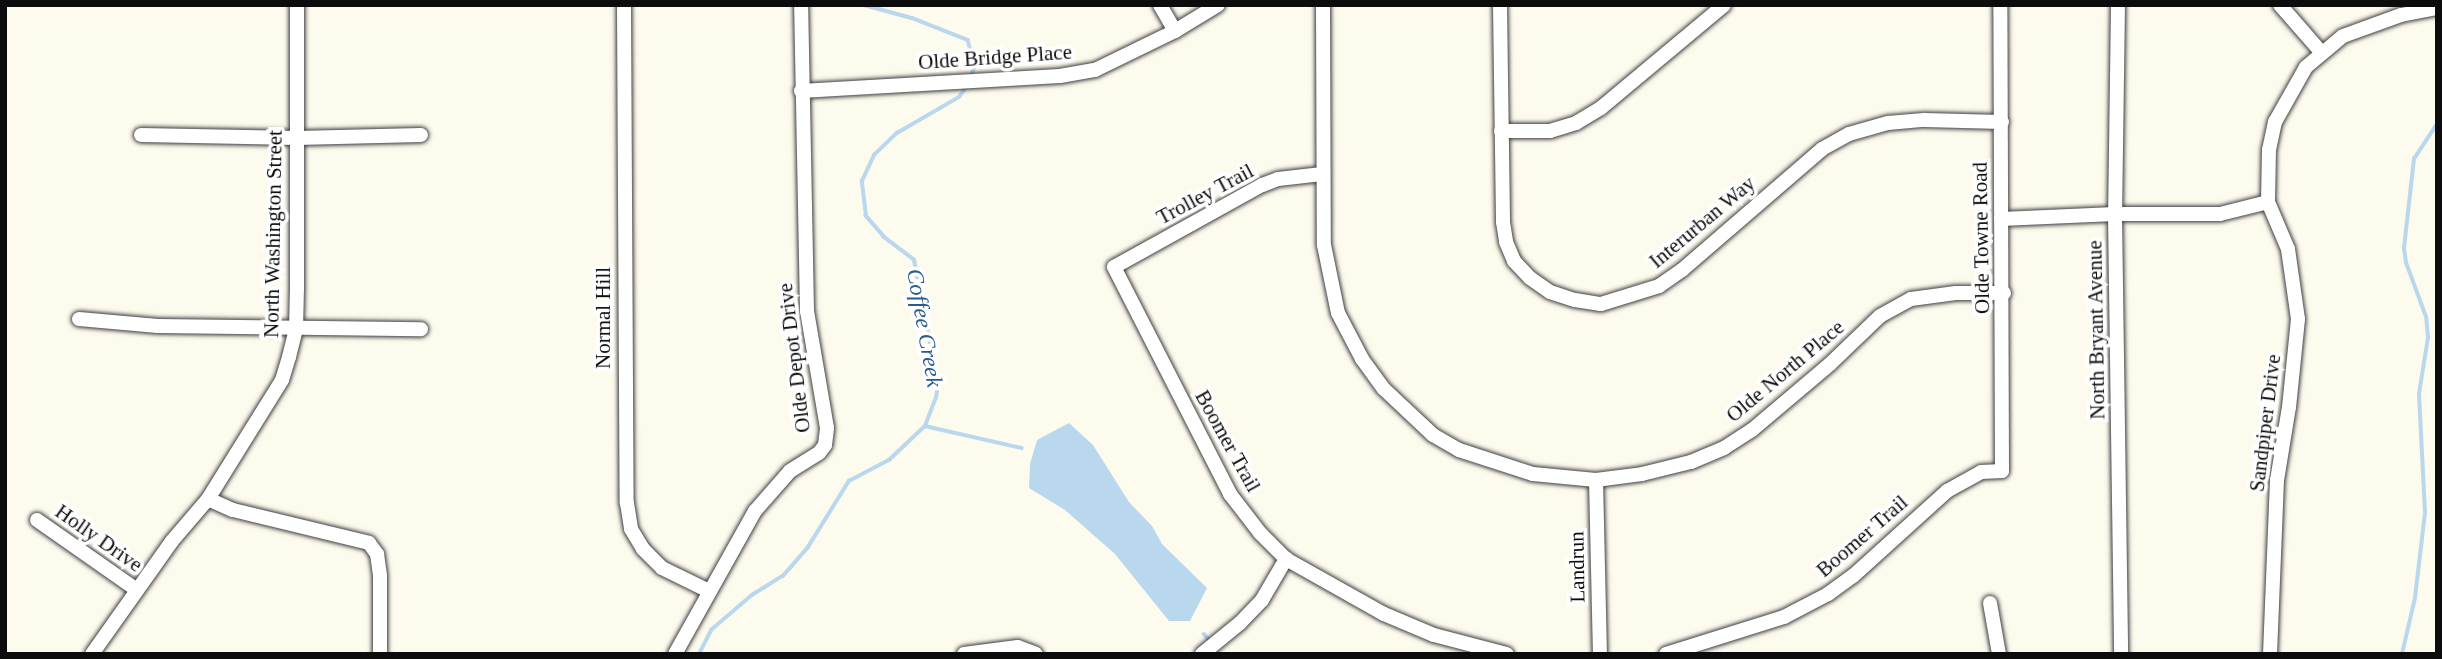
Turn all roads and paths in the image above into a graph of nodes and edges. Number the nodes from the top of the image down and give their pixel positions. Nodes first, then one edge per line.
1 (297, 5) edge
2 (624, 5) edge
3 (801, 5) edge
4 (1160, 5) edge
5 (1218, 5) edge
6 (1323, 5) edge
7 (1500, 5) edge
8 (2000, 5) edge
9 (2118, 5) edge
10 (2280, 5) edge
11 (1720, 7) edge
12 (2437, 8) edge
13 (1175, 32) junction
14 (2321, 51) junction
15 (801, 91) junction
16 (2002, 121) junction
17 (1501, 131) junction
18 (141, 135) dead end
19 (421, 135) dead end
20 (297, 138) junction
21 (1321, 174) junction
22 (2268, 202) junction
23 (2115, 214) junction
24 (2001, 219) junction
25 (1114, 267) joint
26 (2004, 293) junction
27 (79, 318) dead end
28 (296, 329) junction
29 (421, 329) dead end
30 (2002, 471) joint
31 (1596, 480) junction
32 (208, 499) junction
33 (37, 520) dead end
34 (1286, 559) junction
35 (137, 590) junction
36 (709, 591) junction
37 (1990, 603) dead end
38 (92, 654) edge
39 (380, 654) edge
40 (675, 654) edge
41 (964, 654) edge
42 (1036, 654) edge
43 (1202, 654) edge
44 (1507, 654) edge
45 (1600, 654) edge
46 (1666, 654) edge
47 (1999, 654) edge
48 (2121, 654) edge
49 (2270, 654) edge

1 - 20 street, North Washington Street
2 - 36 street, Normal Hill
3 - 15 street, Olde Depot Drive
4 - 13 street
5 - 13 street, Olde Bridge Place
6 - 21 street, Olde North Place
7 - 17 street, Interurban Way
8 - 16 street, Olde Towne Road
9 - 23 street, North Bryant Avenue
10 - 14 street
11 - 17 street
12 - 14 street
13 - 15 street, Olde Bridge Place
14 - 22 street
15 - 36 street, Olde Depot Drive
16 - 17 street, Interurban Way
16 - 24 street, Olde Towne Road
18 - 20 street
19 - 20 street
20 - 28 street, North Washington Street
21 - 25 street, Trolley Trail
21 - 31 street, Olde North Place
22 - 23 street
22 - 49 street, Sandpiper Drive
23 - 24 street
23 - 48 street, North Bryant Avenue
24 - 26 street, Olde Towne Road
25 - 34 street, Boomer Trail
26 - 30 street, Olde Towne Road
26 - 31 street, Olde North Place
27 - 28 street
28 - 29 street
28 - 32 street, North Washington Street
30 - 46 street, Boomer Trail
31 - 45 street, Landrun
32 - 35 street, North Washington Street
32 - 39 street
33 - 35 street, Holly Drive
34 - 43 street
34 - 44 street, Boomer Trail
35 - 38 street, North Washington Street
36 - 40 street, Olde Depot Drive
37 - 47 street
41 - 42 street

